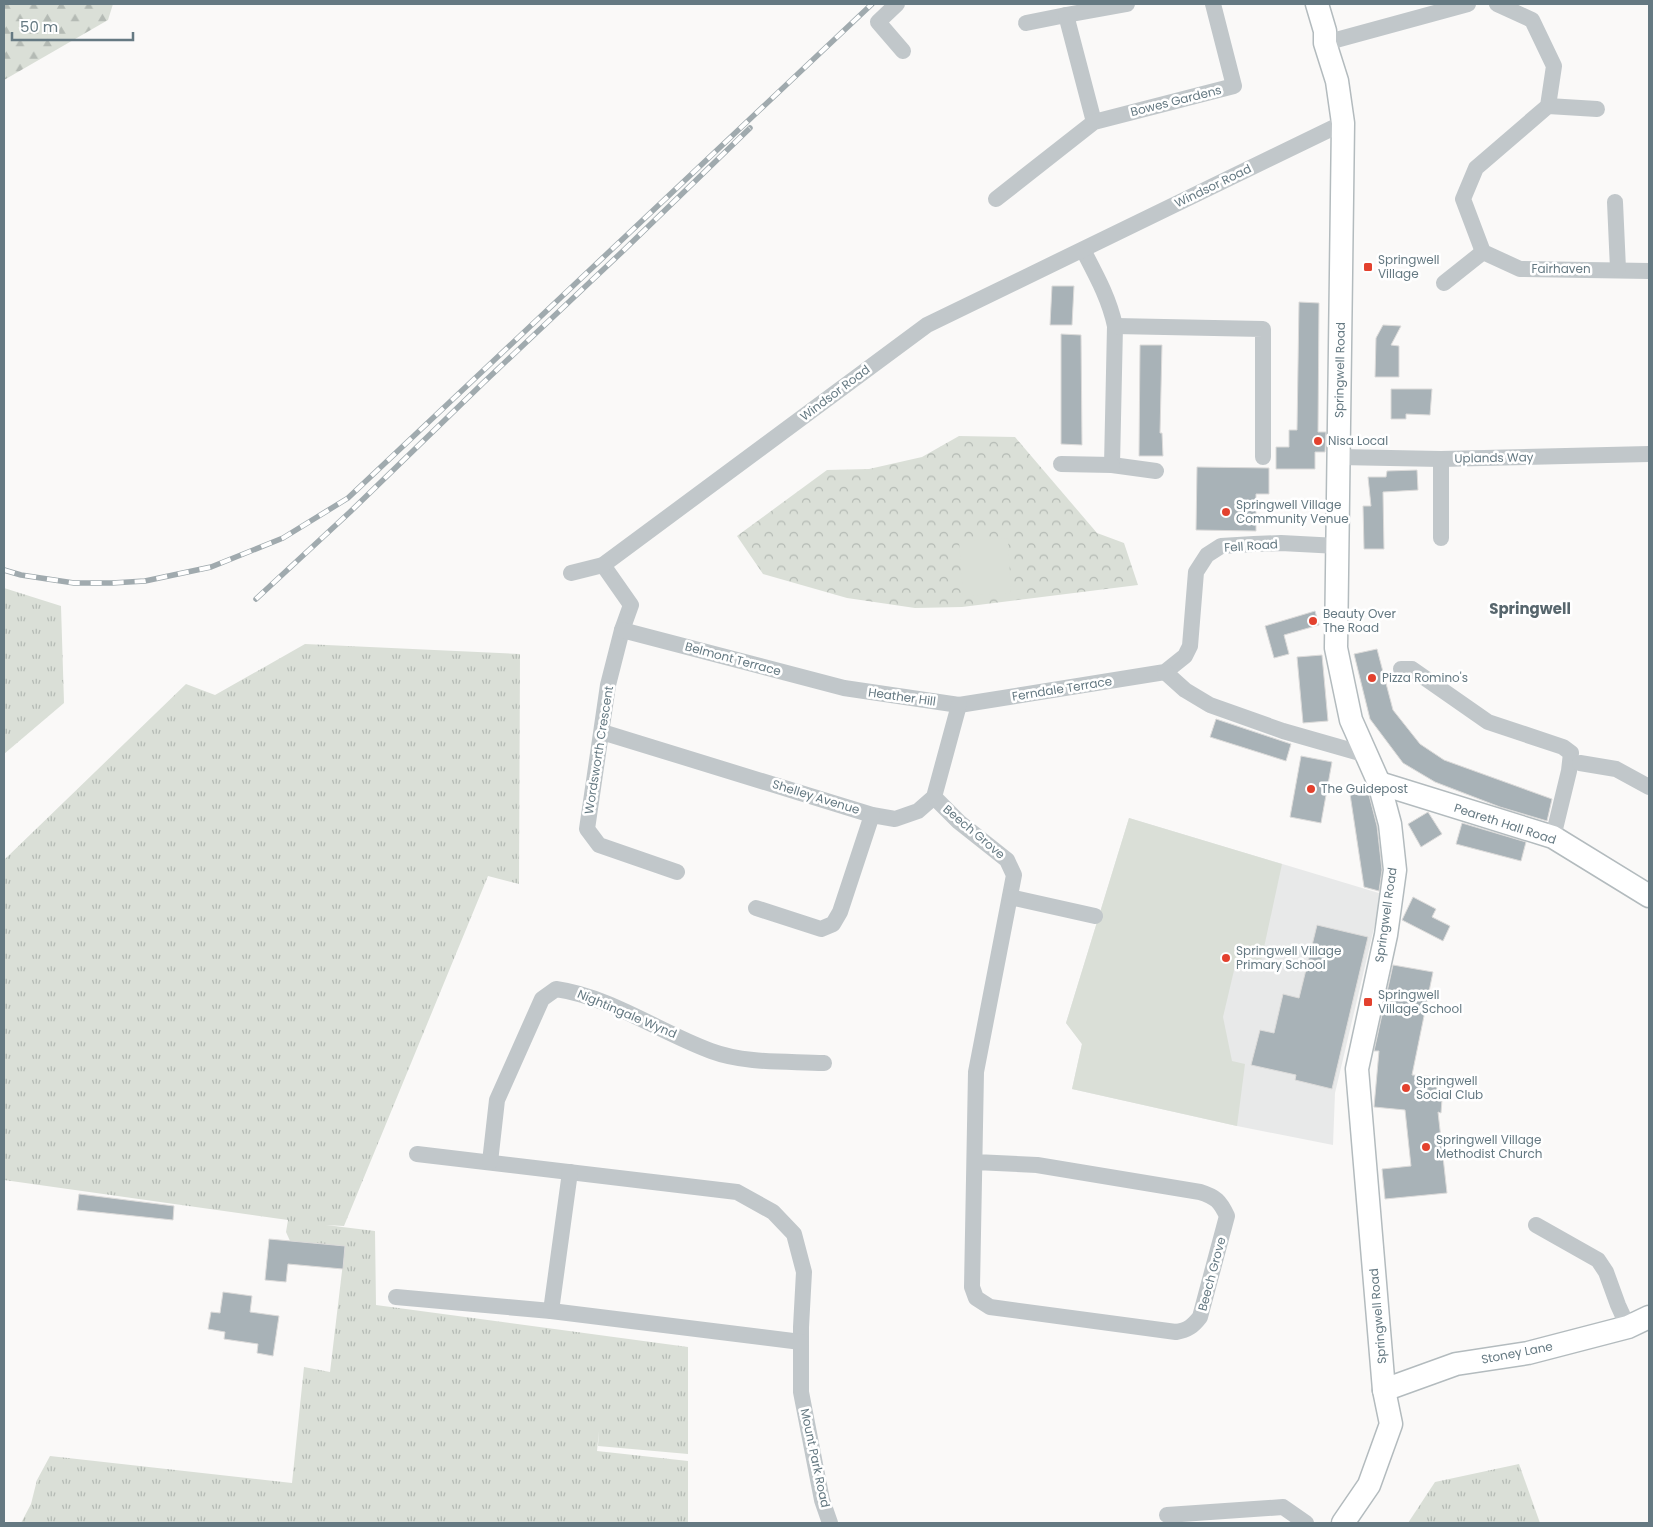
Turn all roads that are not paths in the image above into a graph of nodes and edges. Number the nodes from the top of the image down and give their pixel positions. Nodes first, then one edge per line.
1 (897, 4) edge
2 (1127, 4) edge
3 (1213, 4) edge
4 (1317, 4) edge
5 (1468, 4) edge
6 (1497, 4) edge
7 (1430, 9) edge
8 (1066, 16) junction
9 (1026, 23) dead end
10 (1325, 43) junction
11 (903, 51) dead end
12 (1548, 106) junction
13 (1597, 110) dead end
14 (1094, 122) junction
15 (1343, 123) junction
16 (996, 199) dead end
17 (1615, 202) dead end
18 (1083, 250) junction
19 (1483, 252) junction
20 (1618, 269) junction
21 (1649, 271) edge
22 (1444, 282) dead end
23 (1115, 326) junction
24 (1649, 454) edge
25 (1263, 457) dead end
26 (1340, 457) junction
27 (1441, 459) junction
28 (1061, 464) dead end
29 (1112, 465) junction
30 (1156, 471) dead end
31 (1441, 538) dead end
32 (1338, 546) junction
33 (603, 565) junction
34 (571, 573) dead end
35 (622, 630) junction
36 (1401, 670) dead end
37 (1165, 672) junction
38 (844, 688) joint
39 (959, 706) junction
40 (602, 732) junction
41 (1367, 755) junction
42 (1580, 764) dead end
43 (1379, 783) junction
44 (1649, 787) edge
45 (934, 797) junction
46 (872, 815) junction
47 (1552, 837) junction
48 (677, 872) dead end
49 (1649, 896) edge
50 (1010, 897) junction
51 (756, 908) dead end
52 (1095, 916) dead end
53 (824, 1063) dead end
54 (417, 1154) dead end
55 (490, 1162) junction
56 (975, 1162) junction
57 (570, 1172) junction
58 (1536, 1225) dead end
59 (396, 1297) dead end
60 (551, 1311) junction
61 (1649, 1317) edge
62 (1628, 1327) junction
63 (801, 1342) junction
64 (1384, 1390) junction
65 (1167, 1515) dead end
66 (830, 1523) edge
67 (1306, 1523) edge
68 (1343, 1523) edge

1 - 11 street
2 - 8 street
3 - 14 street, Bowes Gardens
4 - 10 main road, Springwell Road
5 - 7 street
6 - 12 street
7 - 10 street
8 - 9 street
8 - 14 street
10 - 15 main road, Springwell Road
12 - 13 street
12 - 19 street
14 - 16 street, Bowes Gardens
15 - 18 street, Windsor Road
15 - 26 main road, Springwell Road
17 - 20 street
18 - 23 street
18 - 33 street, Windsor Road
19 - 20 street, Fairhaven
19 - 22 street
20 - 21 street, Fairhaven
23 - 25 street
23 - 29 street
24 - 27 street, Uplands Way
26 - 27 street, Uplands Way
26 - 32 main road, Springwell Road
27 - 31 street
28 - 29 street
29 - 30 street
32 - 37 street, Fell Road
32 - 41 main road, Springwell Road
33 - 34 street, Windsor Road
33 - 35 street
35 - 38 street, Belmont Terrace
35 - 40 street, Wordsworth Crescent
36 - 47 street
37 - 39 street, Ferndale Terrace
37 - 41 street
38 - 39 street, Heather Hill
39 - 45 street
40 - 46 street, Shelley Avenue
40 - 48 street, Wordsworth Crescent
41 - 43 main road, Springwell Road
42 - 44 street
43 - 47 main road, Peareth Hall Road
43 - 64 main road, Springwell Road
45 - 46 street, Shelley Avenue
45 - 50 street, Beech Grove
46 - 51 street
47 - 49 main road, Peareth Hall Road
50 - 52 street
50 - 56 street, Beech Grove
53 - 55 street, Nightingale Wynd
54 - 55 street, Mount Park Road
55 - 57 street, Mount Park Road
56 - 56 street, Beech Grove
57 - 60 street
57 - 63 street, Mount Park Road
58 - 62 street
59 - 60 street
60 - 63 street
61 - 62 main road, Stoney Lane
62 - 64 main road, Stoney Lane
63 - 66 street, Mount Park Road
64 - 68 main road, Springwell Road
65 - 67 street

